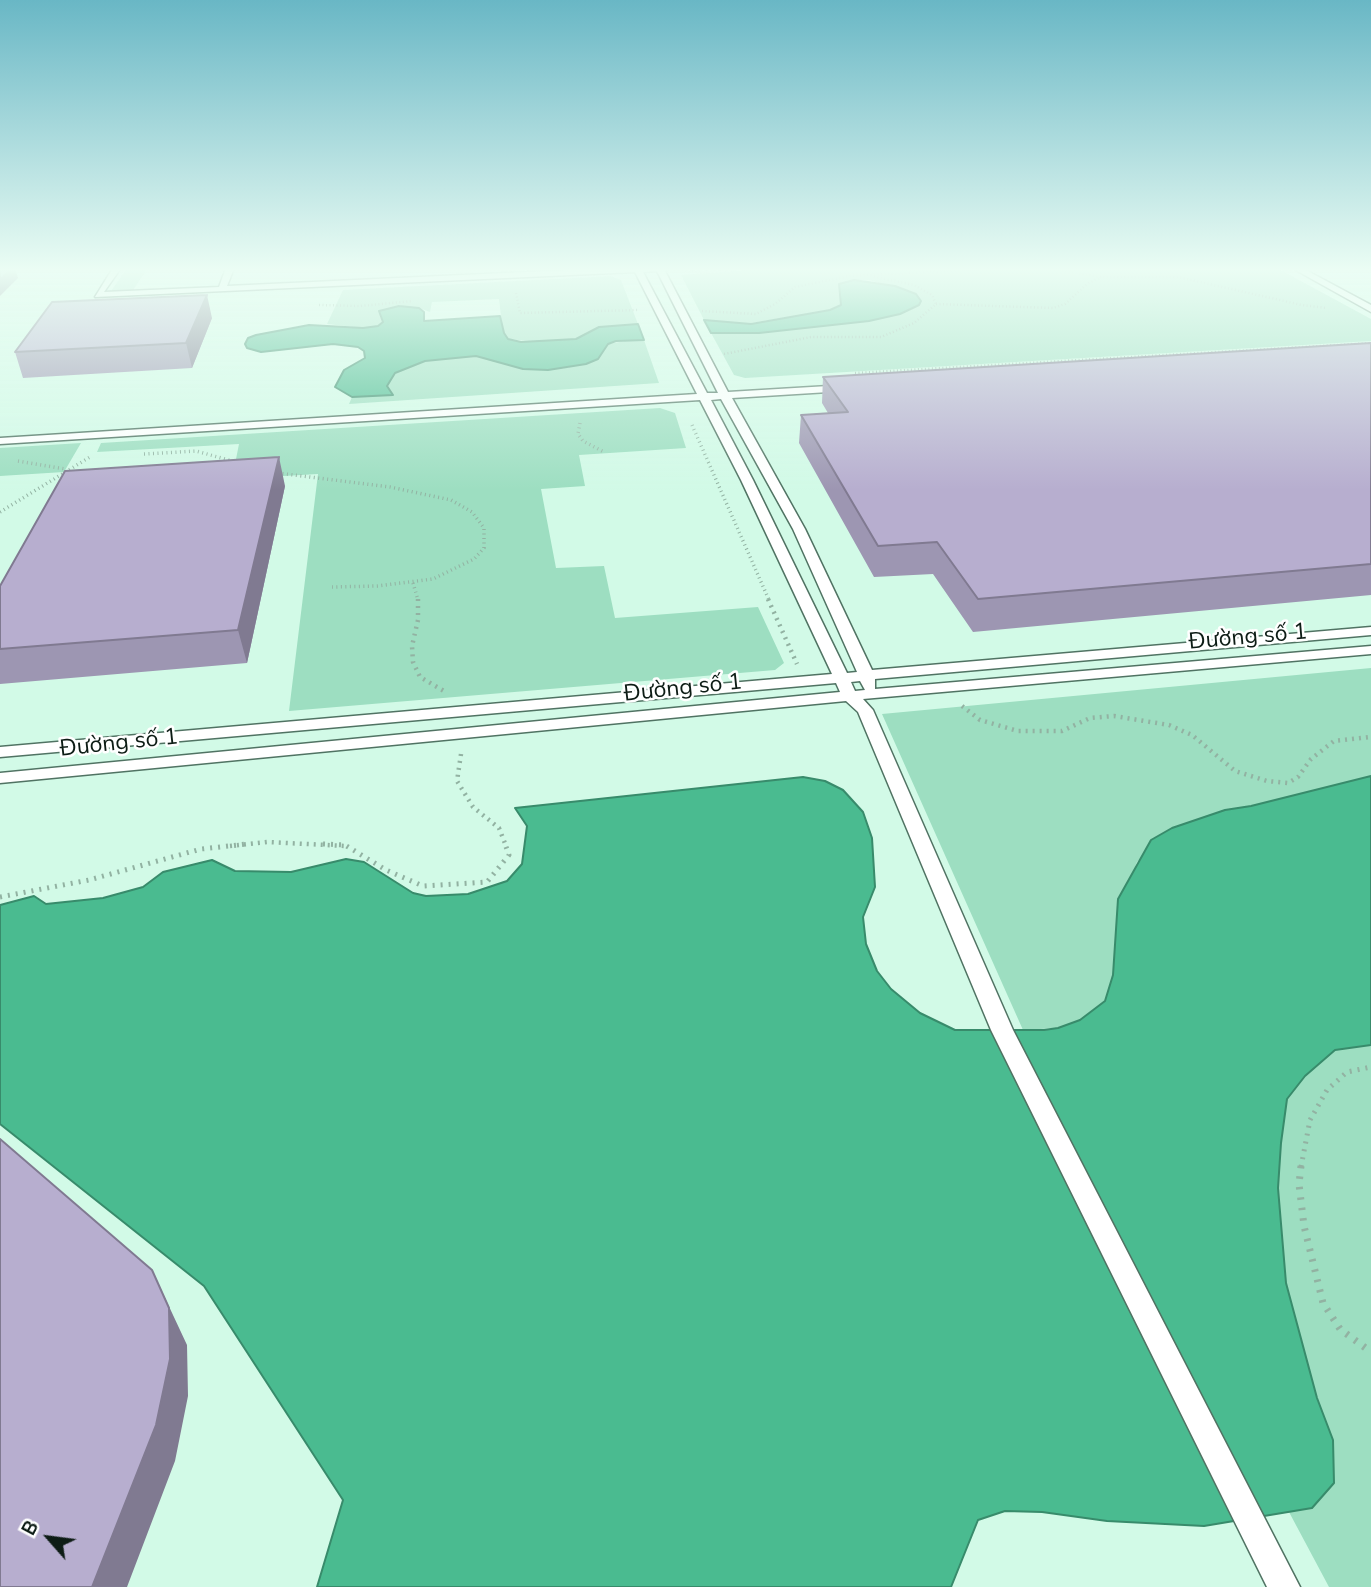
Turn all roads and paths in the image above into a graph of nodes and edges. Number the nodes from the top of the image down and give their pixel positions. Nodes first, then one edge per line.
1 (676, 342) edge
2 (698, 342) edge
3 (785, 342) edge
4 (1371, 343) edge
5 (719, 355) dead end
6 (844, 375) joint
7 (862, 387) edge
8 (722, 390) junction
9 (699, 392) junction
10 (686, 414) dead end
11 (582, 417) dead end
12 (161, 420) junction
13 (100, 424) junction
14 (39, 428) junction
15 (0, 430) edge
16 (155, 431) junction
17 (92, 436) junction
18 (29, 439) junction
19 (0, 441) edge
20 (604, 452) dead end
21 (142, 454) dead end
22 (102, 456) dead end
23 (8, 461) dead end
24 (239, 463) edge
25 (66, 469) junction
26 (273, 471) edge
27 (771, 479) junction
28 (747, 480) junction
29 (0, 512) edge
30 (799, 529) junction
31 (773, 534) junction
32 (413, 583) junction
33 (332, 587) dead end
34 (1371, 631) edge
35 (1328, 636) junction
36 (1371, 650) edge
37 (1150, 652) junction
38 (1350, 652) junction
39 (1079, 658) junction
40 (1160, 668) junction
41 (790, 670) dead end
42 (1091, 675) junction
43 (867, 677) junction
44 (843, 678) junction
45 (445, 692) dead end
46 (850, 696) junction
47 (868, 702) junction
48 (956, 702) dead end
49 (1371, 737) edge
50 (462, 746) dead end
51 (5, 752) edge
52 (0, 776) edge
53 (0, 897) edge
54 (1371, 1067) edge
55 (1371, 1352) edge
56 (1284, 1587) edge

1 - 9 lane
2 - 8 lane
3 - 5 path
4 - 6 path
6 - 8 lane
7 - 8 lane
8 - 9 lane
8 - 27 lane
9 - 12 lane
9 - 16 lane
9 - 28 lane
10 - 41 path
11 - 20 path
12 - 13 lane
12 - 16 lane
13 - 14 lane
13 - 17 lane
14 - 15 lane
14 - 18 lane
16 - 17 lane
17 - 18 lane
18 - 19 lane
21 - 24 path
22 - 25 path
23 - 25 path
25 - 29 path
26 - 32 path
27 - 28 lane
27 - 30 lane
28 - 31 lane
30 - 31 lane
30 - 43 lane
31 - 44 lane
32 - 33 path
32 - 45 path
34 - 35 lane, Đường số 1
35 - 37 lane, Đường số 1
35 - 38 lane
36 - 38 lane, Đường số 1
37 - 39 lane, Đường số 1
37 - 40 lane
38 - 40 lane, Đường số 1
39 - 42 lane
39 - 43 lane, Đường số 1
40 - 42 lane, Đường số 1
42 - 47 lane, Đường số 1
43 - 44 lane, Đường số 1
43 - 47 lane
44 - 46 lane
44 - 51 lane, Đường số 1
46 - 47 lane, Đường số 1
46 - 52 lane, Đường số 1
47 - 56 lane
48 - 49 path
50 - 53 path
51 - 52 lane
54 - 55 path

